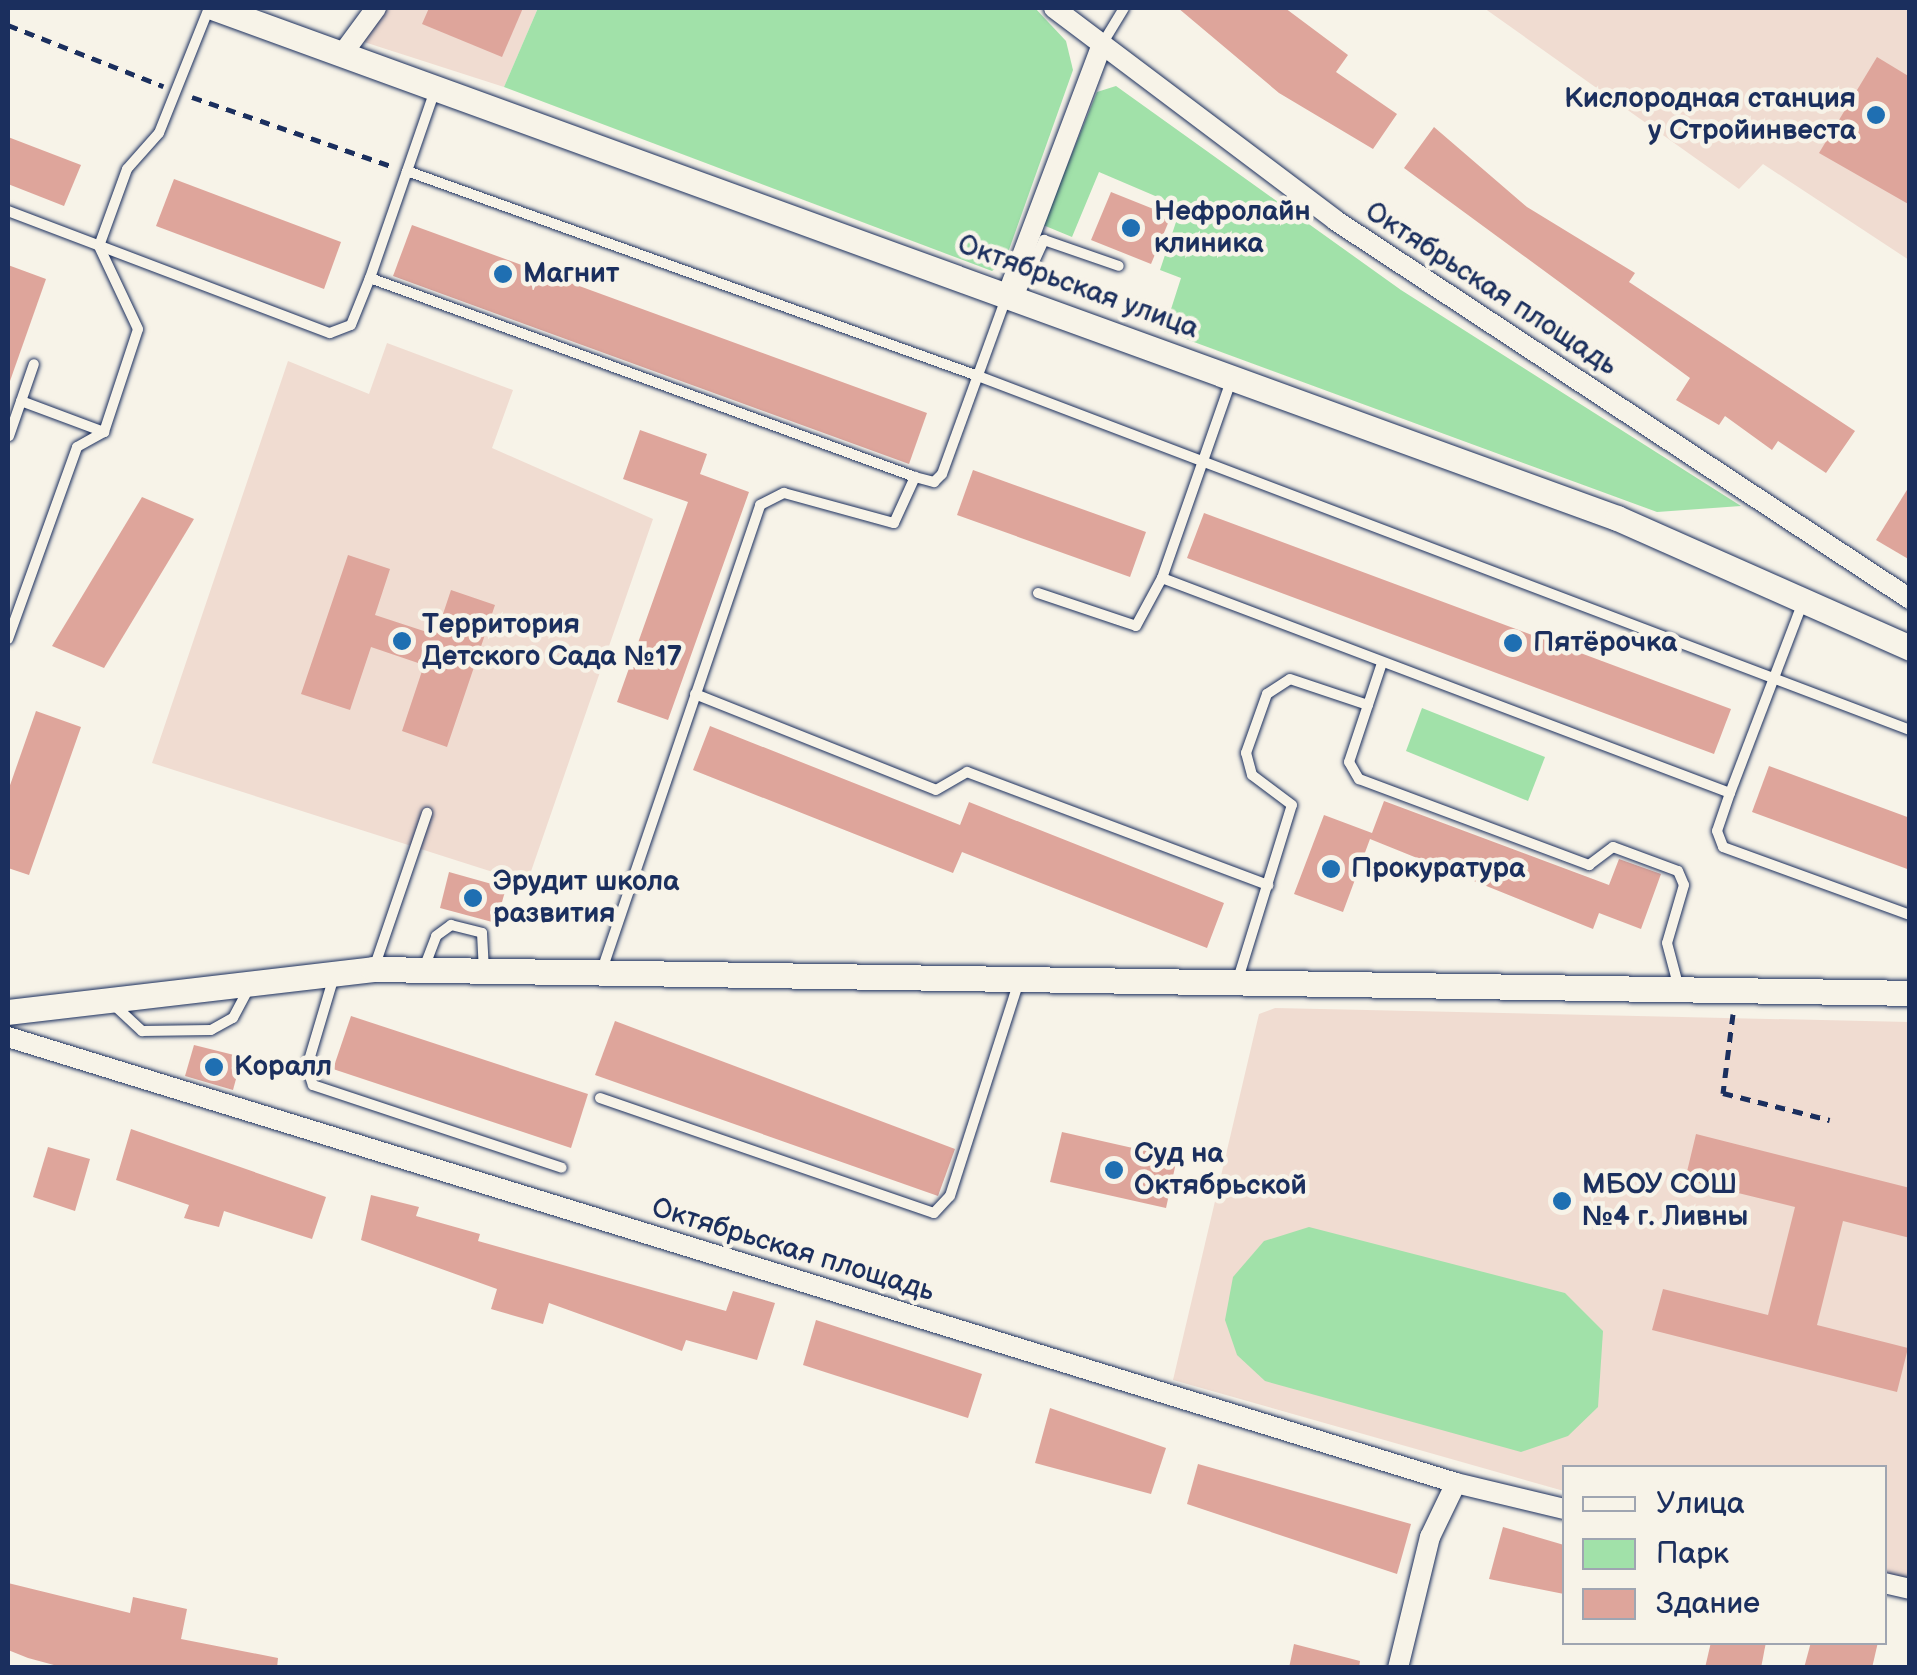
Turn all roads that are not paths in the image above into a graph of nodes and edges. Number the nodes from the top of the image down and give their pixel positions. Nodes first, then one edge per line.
1 (212, 8) edge
2 (376, 8) edge
3 (1054, 8) edge
4 (1124, 8) edge
5 (1101, 47) junction
6 (343, 52) junction
7 (438, 83) junction
8 (407, 171) junction
9 (8, 211) edge
10 (99, 246) junction
11 (1119, 266) dead end
12 (370, 278) junction
13 (1013, 295) junction
14 (34, 364) dead end
15 (1233, 375) junction
16 (978, 376) junction
17 (21, 400) junction
18 (104, 432) junction
19 (10, 436) edge
20 (1203, 461) junction
21 (915, 476) junction
22 (1162, 578) junction
23 (1038, 594) dead end
24 (1806, 596) junction
25 (1910, 600) edge
26 (8, 639) edge
27 (1910, 648) edge
28 (1382, 663) junction
29 (1774, 678) junction
30 (695, 694) junction
31 (1368, 705) junction
32 (1910, 730) edge
33 (1730, 793) junction
34 (427, 814) dead end
35 (1268, 885) junction
36 (1910, 915) edge
37 (373, 969) junction
38 (423, 969) junction
39 (484, 969) junction
40 (602, 970) junction
41 (336, 972) junction
42 (1021, 976) junction
43 (254, 978) junction
44 (1238, 980) junction
45 (1679, 988) junction
46 (1910, 993) edge
47 (107, 996) junction
48 (8, 1012) edge
49 (8, 1036) edge
50 (600, 1098) dead end
51 (562, 1168) dead end
52 (1456, 1484) junction
53 (1562, 1509) edge
54 (1398, 1668) edge

1 - 6 street, Октябрьская улица
1 - 10 lane
2 - 6 street
3 - 5 street, Октябрьская площадь
4 - 5 lane
5 - 13 street
5 - 25 street, Октябрьская площадь
6 - 7 street, Октябрьская улица
7 - 8 lane
7 - 13 street, Октябрьская улица
8 - 12 lane
8 - 16 lane
9 - 10 lane
10 - 12 lane
10 - 18 lane
11 - 13 lane
12 - 21 lane
13 - 15 street, Октябрьская улица
13 - 16 lane
14 - 17 lane
15 - 20 lane
15 - 24 street, Октябрьская улица
16 - 20 lane
16 - 21 lane
17 - 18 lane
17 - 19 lane
18 - 26 lane
20 - 22 lane
20 - 29 lane
21 - 30 lane
22 - 23 lane
22 - 28 lane
24 - 27 street, Октябрьская улица
24 - 29 lane
28 - 31 lane
28 - 33 lane
29 - 32 lane
29 - 33 lane
30 - 35 lane
30 - 40 lane
31 - 35 lane
31 - 45 lane
33 - 36 lane
34 - 37 lane
35 - 44 lane
37 - 38 street
37 - 41 street
38 - 39 street
38 - 39 lane
39 - 40 street
40 - 42 street
41 - 43 street
41 - 51 lane
42 - 44 street
42 - 50 lane
43 - 47 street
43 - 47 lane
44 - 45 street
45 - 46 street
47 - 48 street
49 - 52 street, Октябрьская площадь
52 - 53 street, Октябрьская площадь
52 - 54 street

